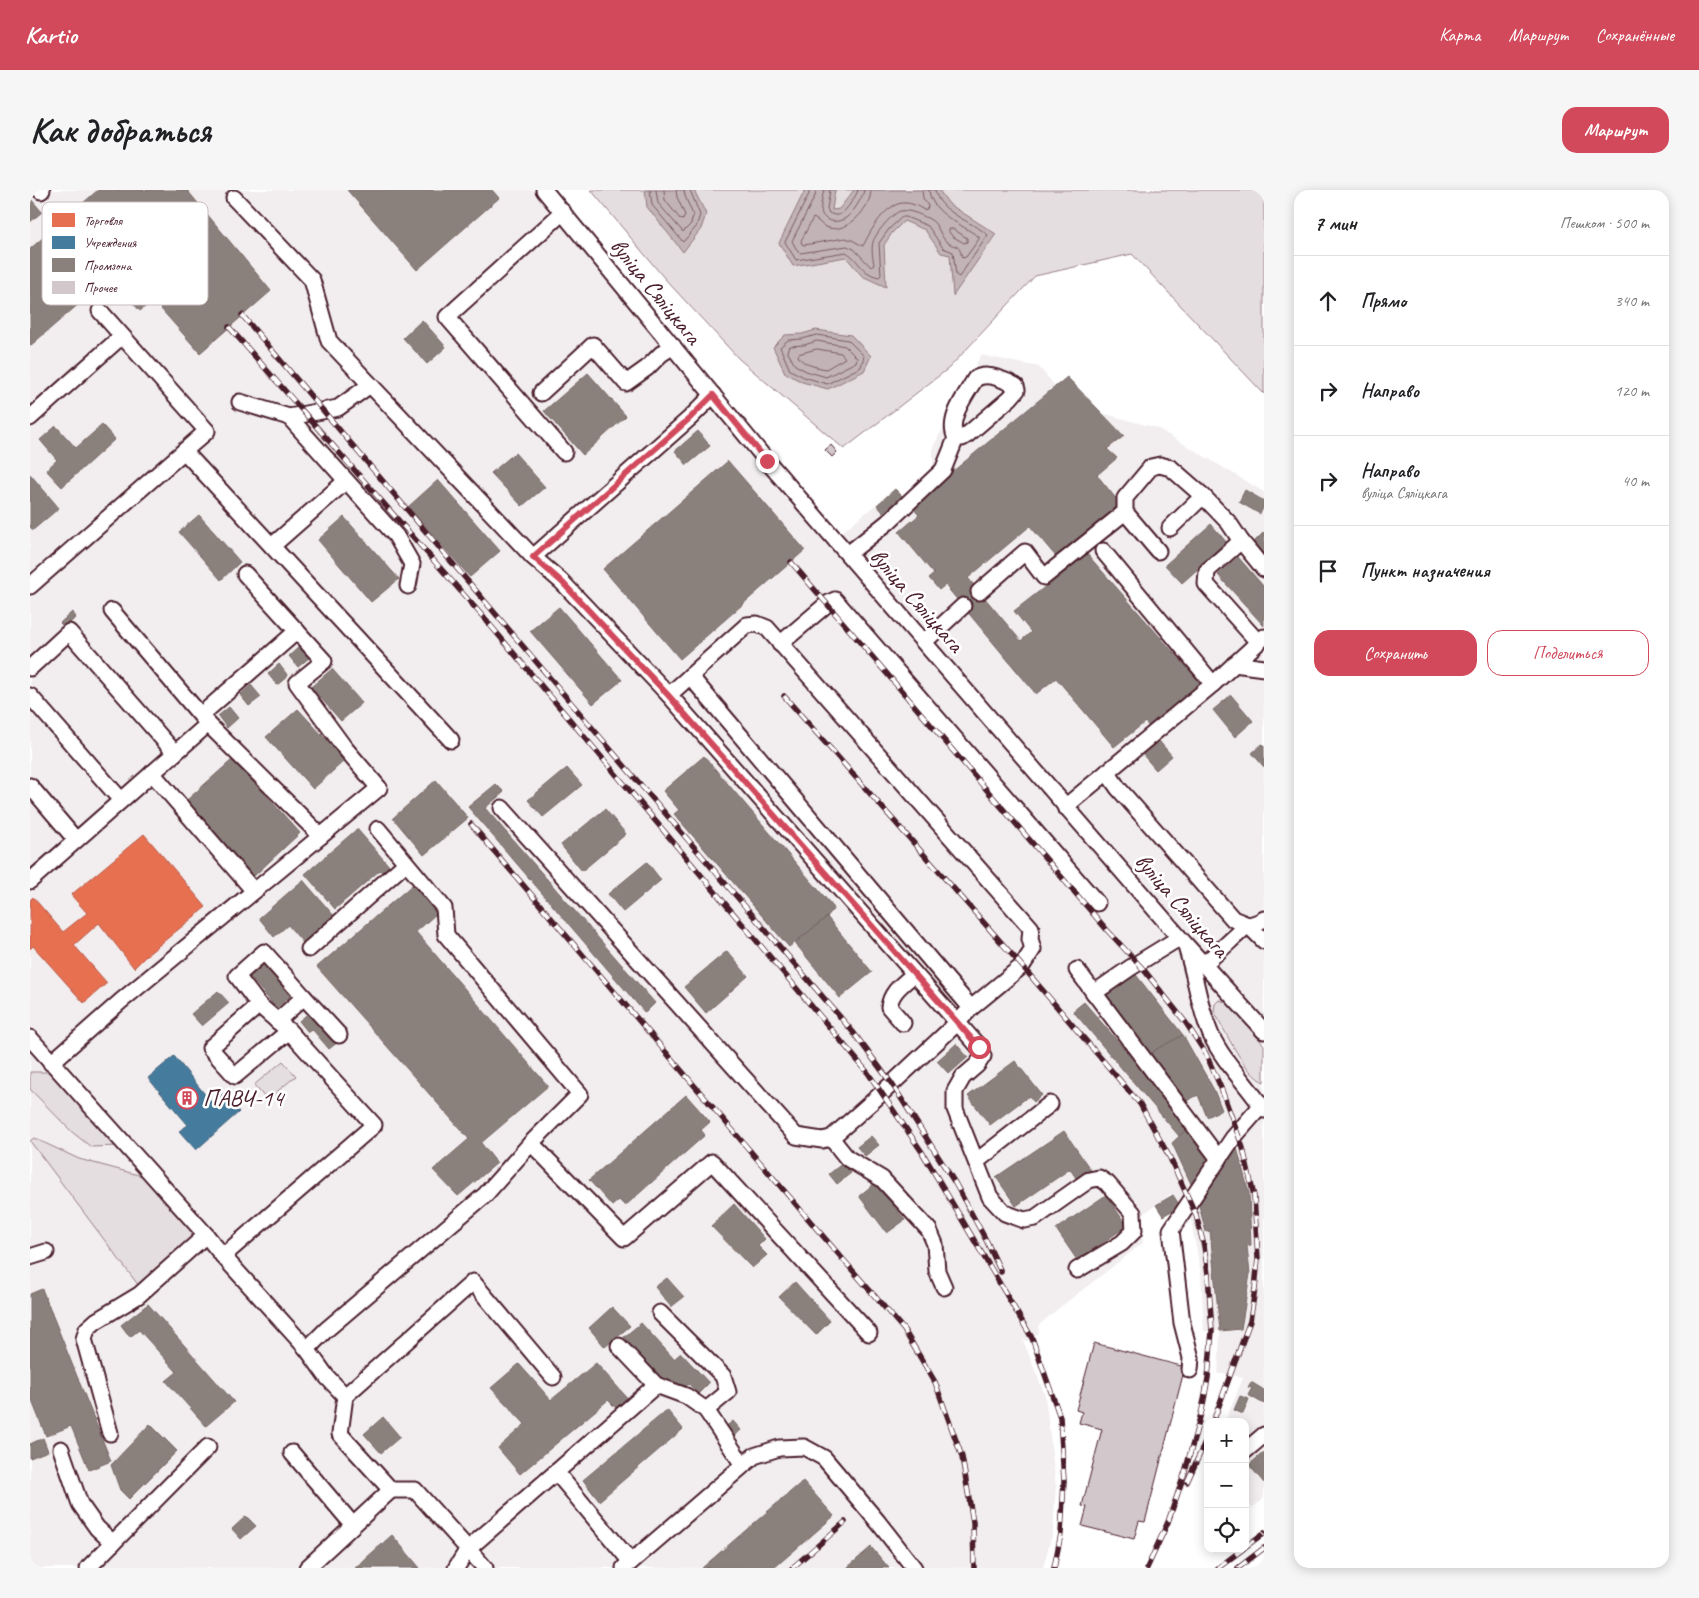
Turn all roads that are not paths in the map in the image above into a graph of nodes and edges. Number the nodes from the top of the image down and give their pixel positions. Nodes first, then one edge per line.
1 (544, 190) edge
2 (234, 198) dead end
3 (563, 212) junction
4 (100, 311) dead end
5 (122, 336) junction
6 (673, 346) junction
7 (370, 385) junction
8 (541, 393) dead end
9 (713, 395) junction
10 (240, 402) dead end
11 (289, 417) junction
12 (30, 418) edge
13 (956, 438) junction
14 (184, 451) junction
15 (564, 452) dead end
16 (346, 481) junction
17 (1203, 496) junction
18 (1126, 512) junction
19 (1170, 528) dead end
20 (1241, 541) junction
21 (272, 546) junction
22 (1104, 551) dead end
23 (1158, 551) dead end
24 (848, 554) junction
25 (533, 557) junction
26 (1264, 569) edge
27 (245, 574) dead end
28 (30, 586) edge
29 (408, 586) dead end
30 (979, 592) dead end
31 (963, 606) dead end
32 (112, 611) dead end
33 (297, 631) junction
34 (1261, 640) edge
35 (924, 642) junction
36 (780, 644) junction
37 (1234, 664) junction
38 (30, 668) edge
39 (1264, 668) edge
40 (690, 676) junction
41 (1214, 684) junction
42 (668, 695) junction
43 (30, 696) edge
44 (204, 719) junction
45 (451, 740) dead end
46 (175, 753) junction
47 (1107, 772) junction
48 (152, 773) junction
49 (30, 786) edge
50 (121, 800) junction
51 (1065, 806) junction
52 (502, 808) dead end
53 (378, 829) dead end
54 (321, 836) junction
55 (76, 840) junction
56 (406, 863) junction
57 (30, 881) edge
58 (254, 891) junction
59 (1097, 903) dead end
60 (1264, 919) edge
61 (1248, 925) junction
62 (1182, 941) junction
63 (1264, 941) edge
64 (309, 950) dead end
65 (1203, 964) junction
66 (1076, 970) dead end
67 (914, 974) junction
68 (1094, 994) junction
69 (304, 997) junction
70 (259, 1005) junction
71 (971, 1008) junction
72 (903, 1023) dead end
73 (957, 1023) junction
74 (283, 1026) junction
75 (1264, 1031) edge
76 (339, 1035) dead end
77 (31, 1042) edge
78 (51, 1063) junction
79 (1261, 1101) edge
80 (1050, 1104) dead end
81 (831, 1138) junction
82 (531, 1143) junction
83 (1219, 1159) junction
84 (977, 1161) junction
85 (206, 1235) junction
86 (46, 1252) dead end
87 (223, 1256) junction
88 (30, 1257) edge
89 (1077, 1270) dead end
90 (944, 1287) dead end
91 (660, 1313) dead end
92 (869, 1333) dead end
93 (619, 1346) dead end
94 (307, 1349) junction
95 (1190, 1370) dead end
96 (553, 1377) dead end
97 (656, 1385) junction
98 (345, 1396) junction
99 (706, 1410) junction
100 (110, 1433) dead end
101 (1264, 1435) edge
102 (208, 1447) dead end
103 (1249, 1448) edge
104 (61, 1449) dead end
105 (292, 1453) dead end
106 (743, 1465) junction
107 (556, 1472) junction
108 (391, 1490) junction
109 (353, 1526) junction
110 (113, 1543) junction
111 (468, 1549) junction
112 (627, 1565) edge
113 (91, 1567) edge
114 (307, 1568) edge
115 (456, 1568) edge
116 (485, 1568) edge
117 (914, 1568) edge

1 - 3 street, вуліца Сяліцкага
2 - 7 street
3 - 6 street, вуліца Сяліцкага
3 - 15 street
4 - 5 street
5 - 12 street
5 - 14 street
6 - 8 street
6 - 9 street, вуліца Сяліцкага
7 - 11 street
7 - 25 street
9 - 24 street, вуліца Сяліцкага
9 - 25 street
10 - 11 street
11 - 16 street
13 - 13 street
13 - 24 street
14 - 21 street
14 - 28 street
16 - 21 street
16 - 29 street
17 - 18 street
17 - 19 street
17 - 20 street
18 - 23 street
18 - 30 street
20 - 26 street
20 - 34 street
21 - 45 street
22 - 41 street
24 - 35 street, вуліца Сяліцкага
25 - 42 street
27 - 33 street
31 - 35 street
32 - 44 street
33 - 44 street
33 - 54 street
34 - 37 street
35 - 51 street, вуліца Сяліцкага
36 - 40 street
36 - 59 street
36 - 71 street
37 - 39 street
37 - 41 street
38 - 46 street
40 - 42 street
40 - 71 street
41 - 47 street
42 - 67 street
43 - 50 street
44 - 46 street
44 - 54 street
46 - 48 street
47 - 51 street
47 - 61 street
48 - 50 street
48 - 58 street
49 - 55 street
50 - 55 street
51 - 62 street, вуліца Сяліцкага
52 - 81 street
53 - 56 street
54 - 58 street
55 - 57 street
56 - 64 street
56 - 82 street
58 - 78 street
60 - 61 street
61 - 63 street
61 - 65 street
62 - 65 street, вуліца Сяліцкага
62 - 68 street
62 - 79 street
65 - 75 street, вуліца Сяліцкага
66 - 68 street
67 - 72 street
67 - 73 street
68 - 83 street
69 - 70 street
69 - 74 street
69 - 76 street
70 - 74 street
70 - 74 street
71 - 73 street
73 - 81 street
73 - 84 street
74 - 87 street
77 - 78 street
78 - 85 street
79 - 83 street
80 - 84 street
81 - 90 street
82 - 92 street
82 - 94 street
83 - 95 street
84 - 89 street
85 - 87 street
85 - 100 street
86 - 88 street
87 - 94 street
91 - 99 street
93 - 97 street
94 - 98 street
96 - 98 street
97 - 99 street
97 - 107 street
98 - 108 street
99 - 106 street
101 - 103 street
102 - 110 street
104 - 110 street
105 - 109 street
106 - 112 street
106 - 117 street
107 - 111 street
107 - 112 street
108 - 109 street
108 - 111 street
109 - 114 street
110 - 113 street
111 - 115 street
111 - 116 street

